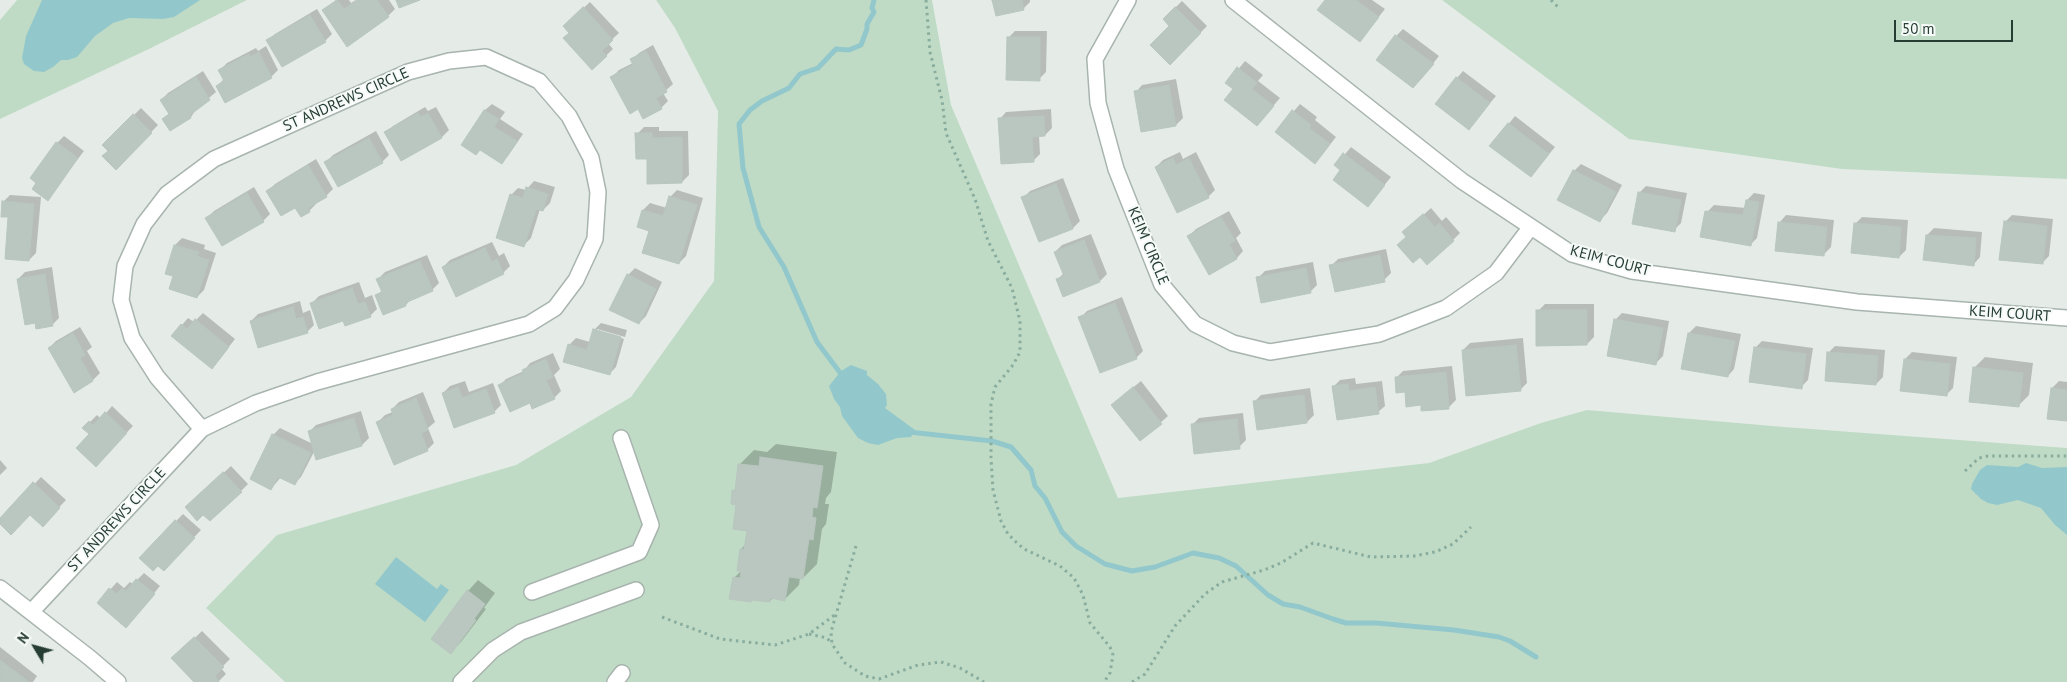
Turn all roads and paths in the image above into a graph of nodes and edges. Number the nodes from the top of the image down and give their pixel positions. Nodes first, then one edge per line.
1 (926, 0) edge
2 (1233, 0) edge
3 (1551, 0) edge
4 (1124, 1) edge
5 (1560, 9) dead end
6 (1530, 228) junction
7 (2067, 318) edge
8 (202, 429) junction
9 (621, 438) dead end
10 (2067, 456) edge
11 (1965, 471) dead end
12 (1471, 527) dead end
13 (856, 546) dead end
14 (0, 588) edge
15 (636, 590) dead end
16 (532, 592) dead end
17 (32, 611) junction
18 (836, 614) junction
19 (662, 617) dead end
20 (809, 634) junction
21 (832, 644) junction
22 (118, 682) edge
23 (461, 682) edge
24 (984, 682) edge
25 (1104, 682) edge
26 (1132, 682) edge

1 - 25 path
2 - 6 street, KEIM COURT
3 - 5 path
4 - 6 street, KEIM CIRCLE
6 - 7 street, KEIM COURT
8 - 8 street, ST ANDREWS CIRCLE
8 - 17 street, ST ANDREWS CIRCLE
9 - 16 street
10 - 11 path
12 - 26 path
13 - 18 path
14 - 17 street
15 - 23 street
17 - 22 street
18 - 20 path
18 - 21 path
19 - 20 path
20 - 21 path
21 - 24 path

